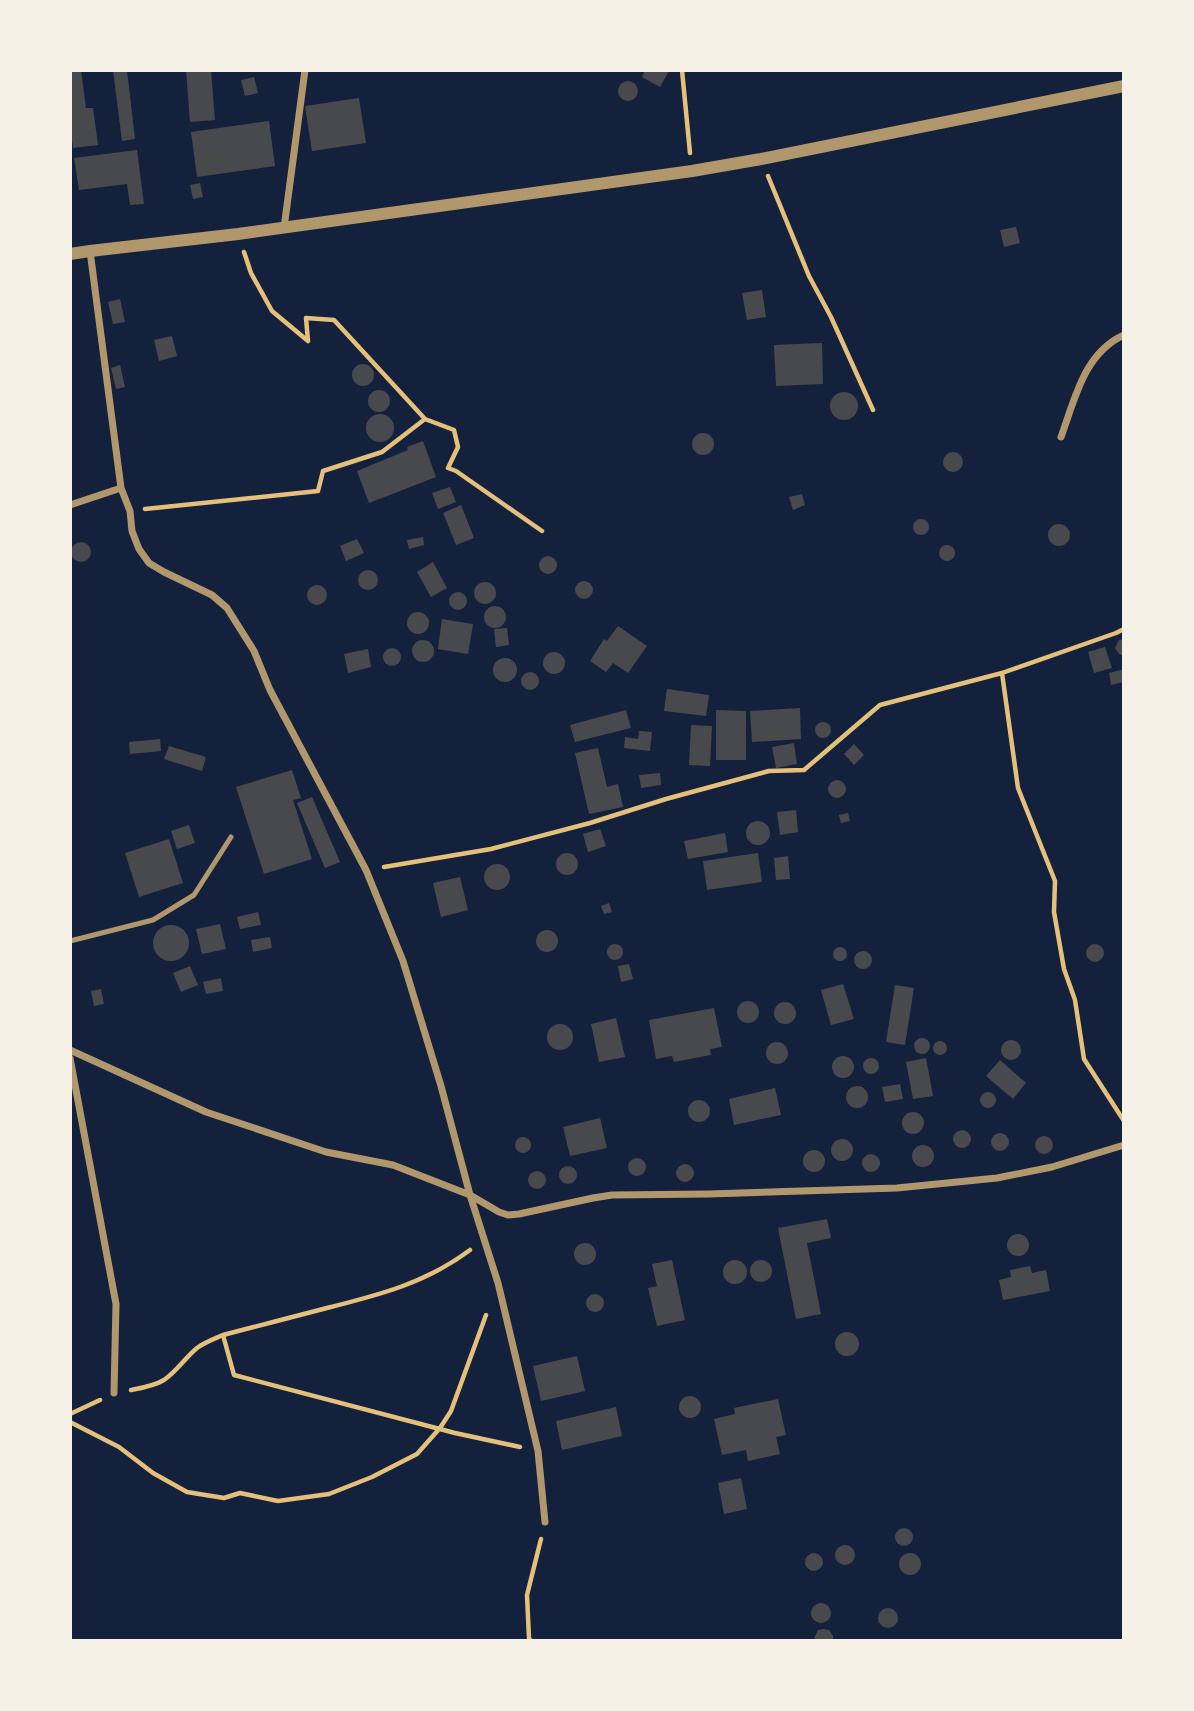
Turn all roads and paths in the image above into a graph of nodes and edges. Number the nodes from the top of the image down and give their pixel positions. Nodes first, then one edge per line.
1 (305, 70) edge
2 (682, 70) edge
3 (1124, 86) edge
4 (761, 159) junction
5 (692, 171) junction
6 (284, 228) junction
7 (238, 234) junction
8 (90, 251) junction
9 (70, 254) edge
10 (1124, 335) edge
11 (873, 411) dead end
12 (425, 419) junction
13 (1061, 436) dead end
14 (121, 488) junction
15 (70, 505) edge
16 (130, 511) junction
17 (542, 531) dead end
18 (1124, 629) edge
19 (1002, 673) junction
20 (231, 837) dead end
21 (366, 870) junction
22 (70, 941) edge
23 (70, 1050) edge
24 (70, 1058) edge
25 (1124, 1121) edge
26 (1124, 1144) edge
27 (470, 1195) junction
28 (484, 1239) junction
29 (498, 1283) junction
30 (223, 1335) junction
31 (114, 1394) junction
32 (70, 1414) edge
33 (70, 1422) edge
34 (440, 1428) junction
35 (538, 1451) junction
36 (545, 1522) joint
37 (531, 1641) edge

1 - 6 street
2 - 5 path
3 - 4 street
4 - 5 street
4 - 11 path
5 - 6 street
6 - 7 street
7 - 8 street
7 - 12 path
8 - 9 street
8 - 14 street
10 - 13 street
12 - 16 path
12 - 17 path
14 - 15 street
14 - 16 street
16 - 21 street
18 - 19 path
19 - 21 path
19 - 25 path
20 - 22 lane
21 - 27 street
23 - 27 street
24 - 31 street
26 - 27 street
27 - 28 street
28 - 29 street
28 - 30 path
29 - 34 path
29 - 35 street
30 - 31 path
30 - 34 path
31 - 32 path
33 - 34 path
34 - 35 path
35 - 36 street
36 - 37 path

